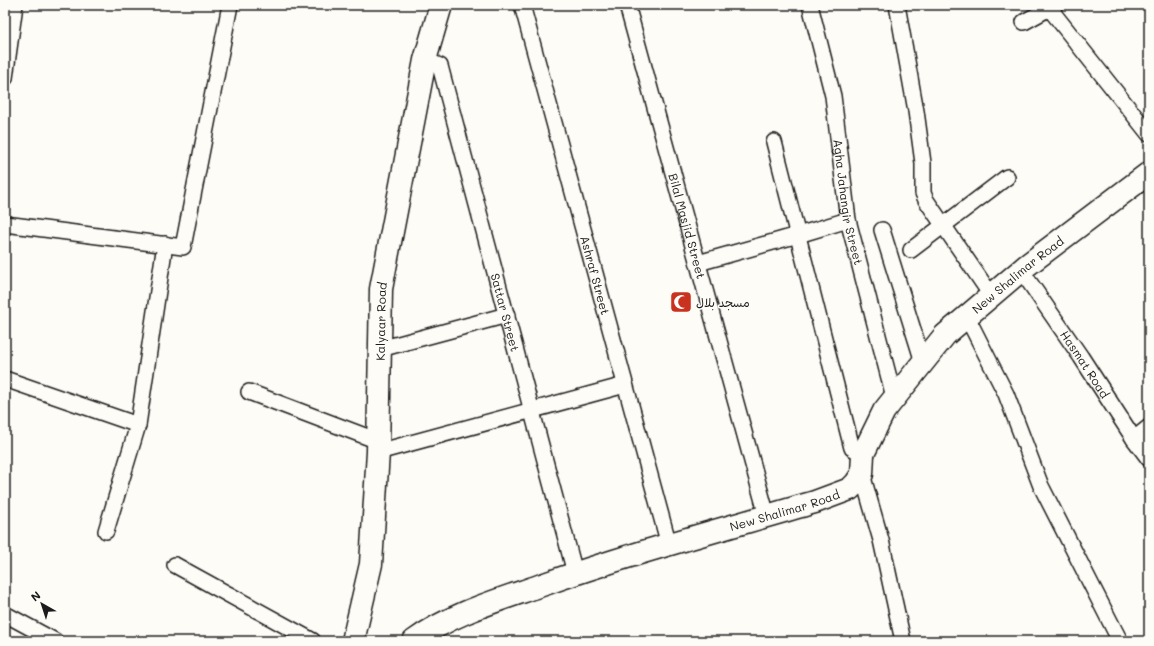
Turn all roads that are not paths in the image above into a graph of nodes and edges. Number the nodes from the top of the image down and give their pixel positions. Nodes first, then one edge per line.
1 (15, 5) edge
2 (230, 5) edge
3 (441, 5) edge
4 (522, 5) edge
5 (627, 5) edge
6 (810, 5) edge
7 (897, 5) edge
8 (1052, 7) edge
9 (1024, 22) dead end
10 (425, 60) junction
11 (5, 78) edge
12 (1149, 134) edge
13 (774, 142) dead end
14 (1149, 173) edge
15 (1007, 177) dead end
16 (848, 220) junction
17 (5, 224) edge
18 (944, 226) junction
19 (882, 230) dead end
20 (798, 235) junction
21 (165, 244) junction
22 (911, 250) dead end
23 (698, 263) junction
24 (1021, 270) junction
25 (991, 295) junction
26 (507, 314) junction
27 (967, 317) junction
28 (380, 349) junction
29 (923, 362) junction
30 (5, 379) edge
31 (625, 385) junction
32 (249, 392) dead end
33 (894, 397) junction
34 (532, 410) junction
35 (138, 425) junction
36 (1149, 427) edge
37 (1134, 439) junction
38 (378, 446) junction
39 (1149, 459) edge
40 (862, 464) junction
41 (767, 516) junction
42 (106, 531) dead end
43 (669, 545) junction
44 (175, 565) dead end
45 (575, 573) junction
46 (5, 614) edge
47 (55, 641) edge
48 (312, 641) edge
49 (353, 641) edge
50 (414, 641) edge
51 (903, 641) edge
52 (1120, 641) edge

1 - 11 street
2 - 21 street
3 - 10 street, Kalyaar Road
4 - 31 street, Ashraf Street
5 - 23 street, Bilal Masjid Street
6 - 16 street, Agha Jahangir Street
7 - 18 street
8 - 9 street
8 - 12 street
10 - 26 street, Sattar Street
10 - 28 street, Kalyaar Road
13 - 20 street
14 - 24 street, New Shalimar Road
15 - 18 street
16 - 20 street
16 - 33 street, Agha Jahangir Street
17 - 21 street
18 - 22 street
18 - 25 street
19 - 29 street
20 - 23 street
20 - 40 street
21 - 35 street
23 - 41 street, Bilal Masjid Street
24 - 25 street, New Shalimar Road
24 - 37 street, Hasmat Road
25 - 27 street, New Shalimar Road
26 - 28 street
26 - 34 street, Sattar Street
27 - 29 street, New Shalimar Road
27 - 52 street
28 - 38 street, Kalyaar Road
29 - 33 street, New Shalimar Road
30 - 35 street
31 - 34 street
31 - 43 street, Ashraf Street
32 - 38 street
33 - 40 street, New Shalimar Road
34 - 38 street
34 - 45 street, Sattar Street
35 - 42 street
36 - 37 street
37 - 39 street, Hasmat Road
38 - 49 street, Kalyaar Road
40 - 41 street, New Shalimar Road
40 - 51 street
41 - 43 street, New Shalimar Road
43 - 45 street, New Shalimar Road
44 - 48 street
45 - 50 street, New Shalimar Road
46 - 47 street

